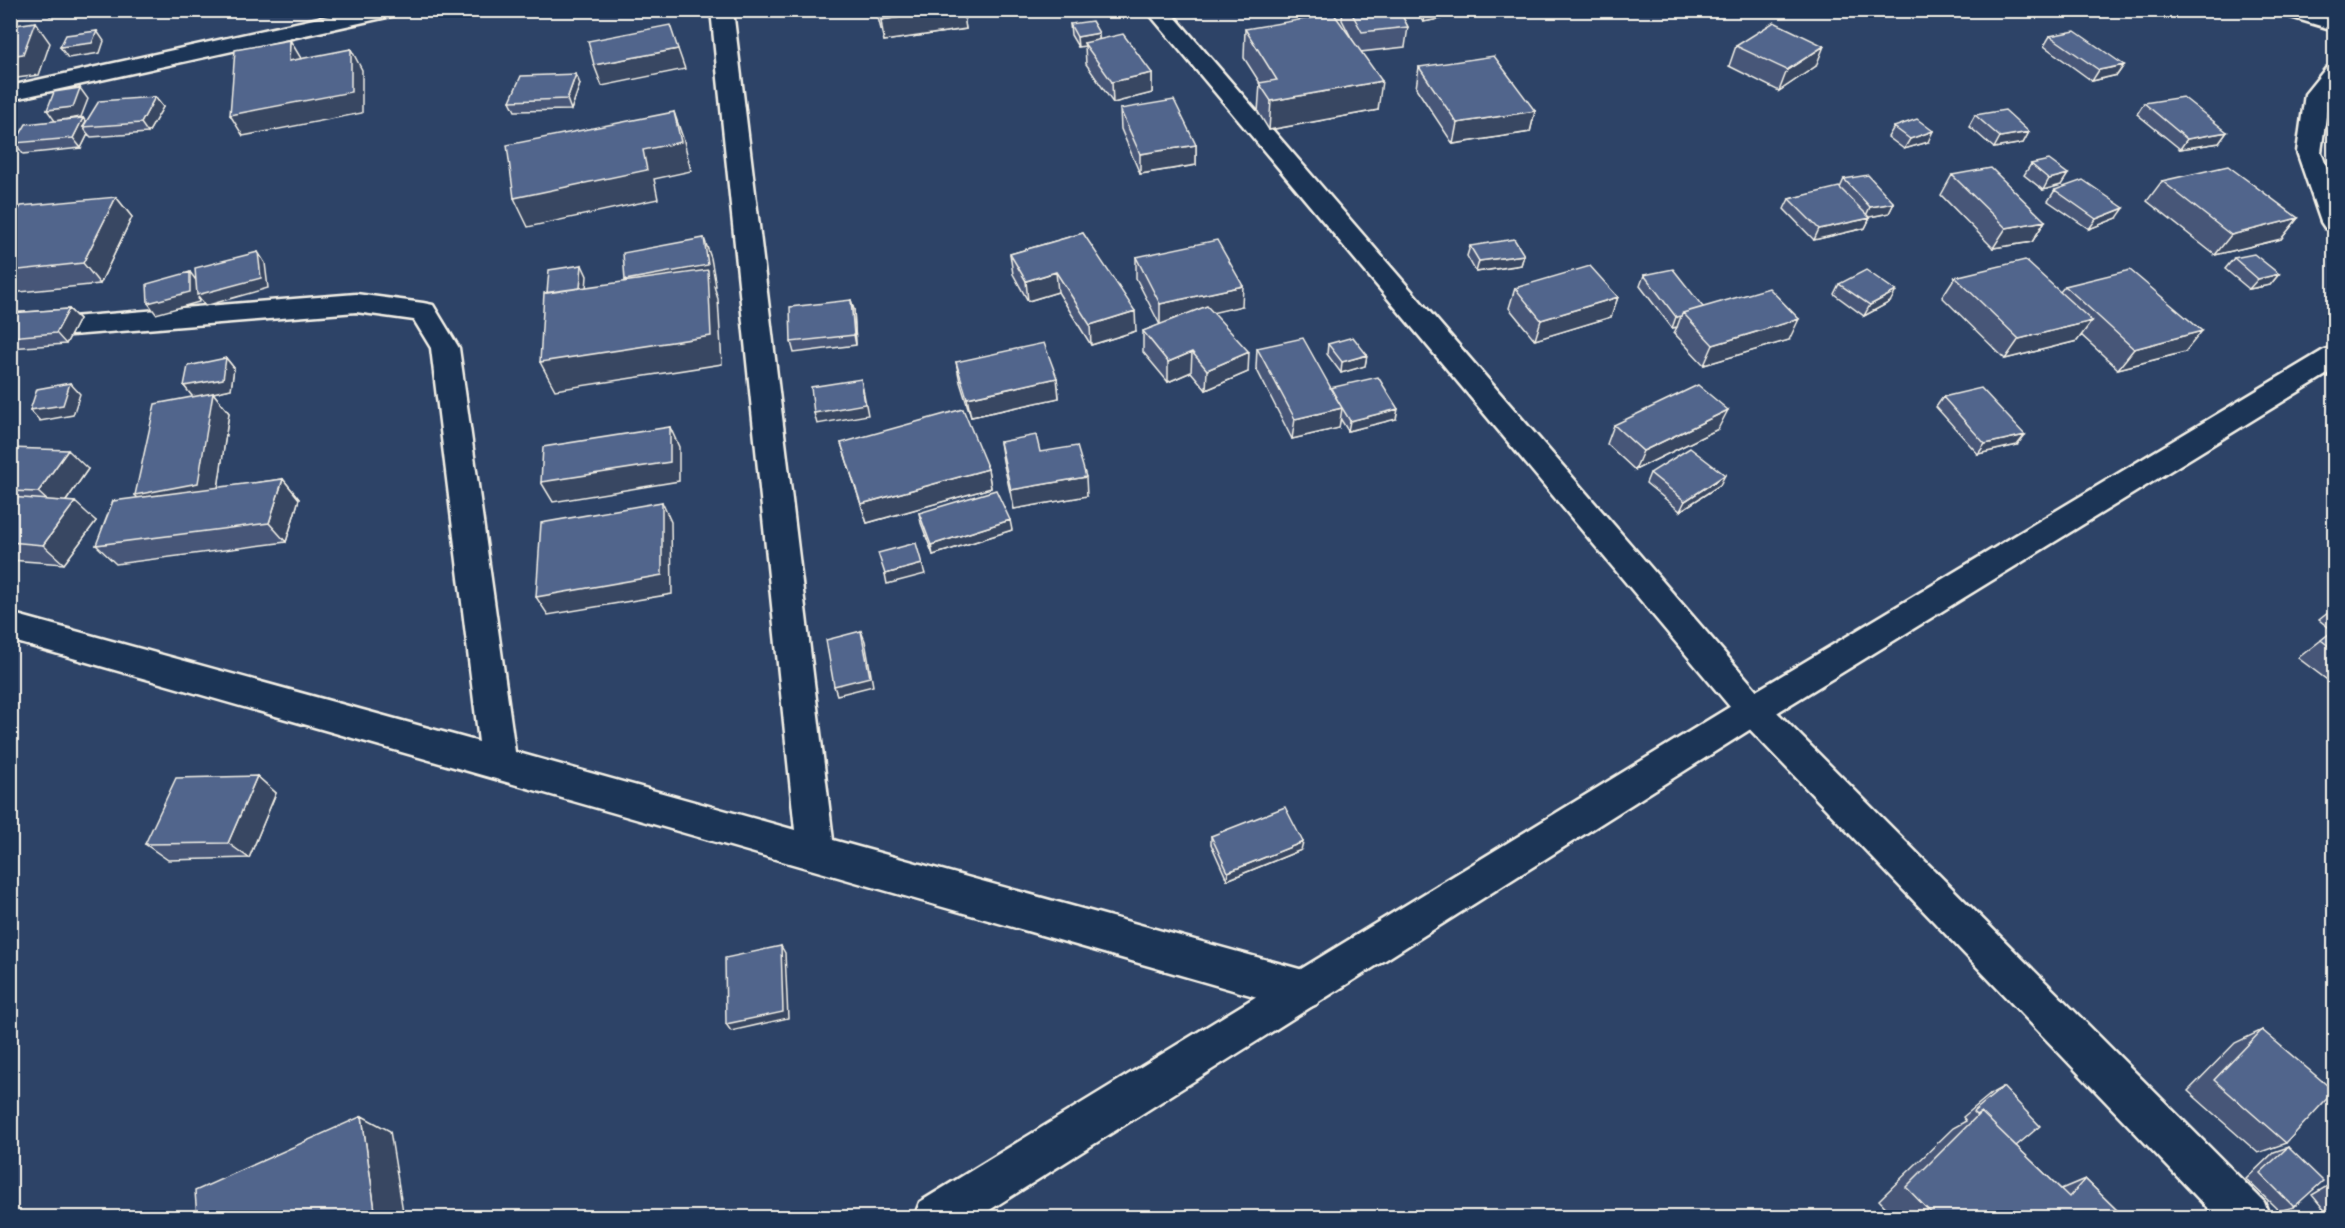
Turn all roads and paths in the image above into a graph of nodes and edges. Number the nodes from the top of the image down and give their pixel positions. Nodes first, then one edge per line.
1 (387, 10) edge
2 (722, 10) edge
3 (1157, 10) edge
4 (2292, 10) edge
5 (2334, 24) edge
6 (2334, 73) edge
7 (10, 93) edge
8 (2334, 222) edge
9 (10, 331) edge
10 (2334, 357) edge
11 (10, 626) edge
12 (1752, 710) junction
13 (499, 763) junction
14 (816, 852) junction
15 (1303, 990) junction
16 (936, 1218) edge
17 (2248, 1218) edge

1 - 7 street
2 - 14 street
3 - 12 street
4 - 5 street
6 - 8 street
9 - 13 street
10 - 12 street
11 - 13 street
12 - 15 street
12 - 17 street
13 - 14 street
14 - 15 street
15 - 16 street

